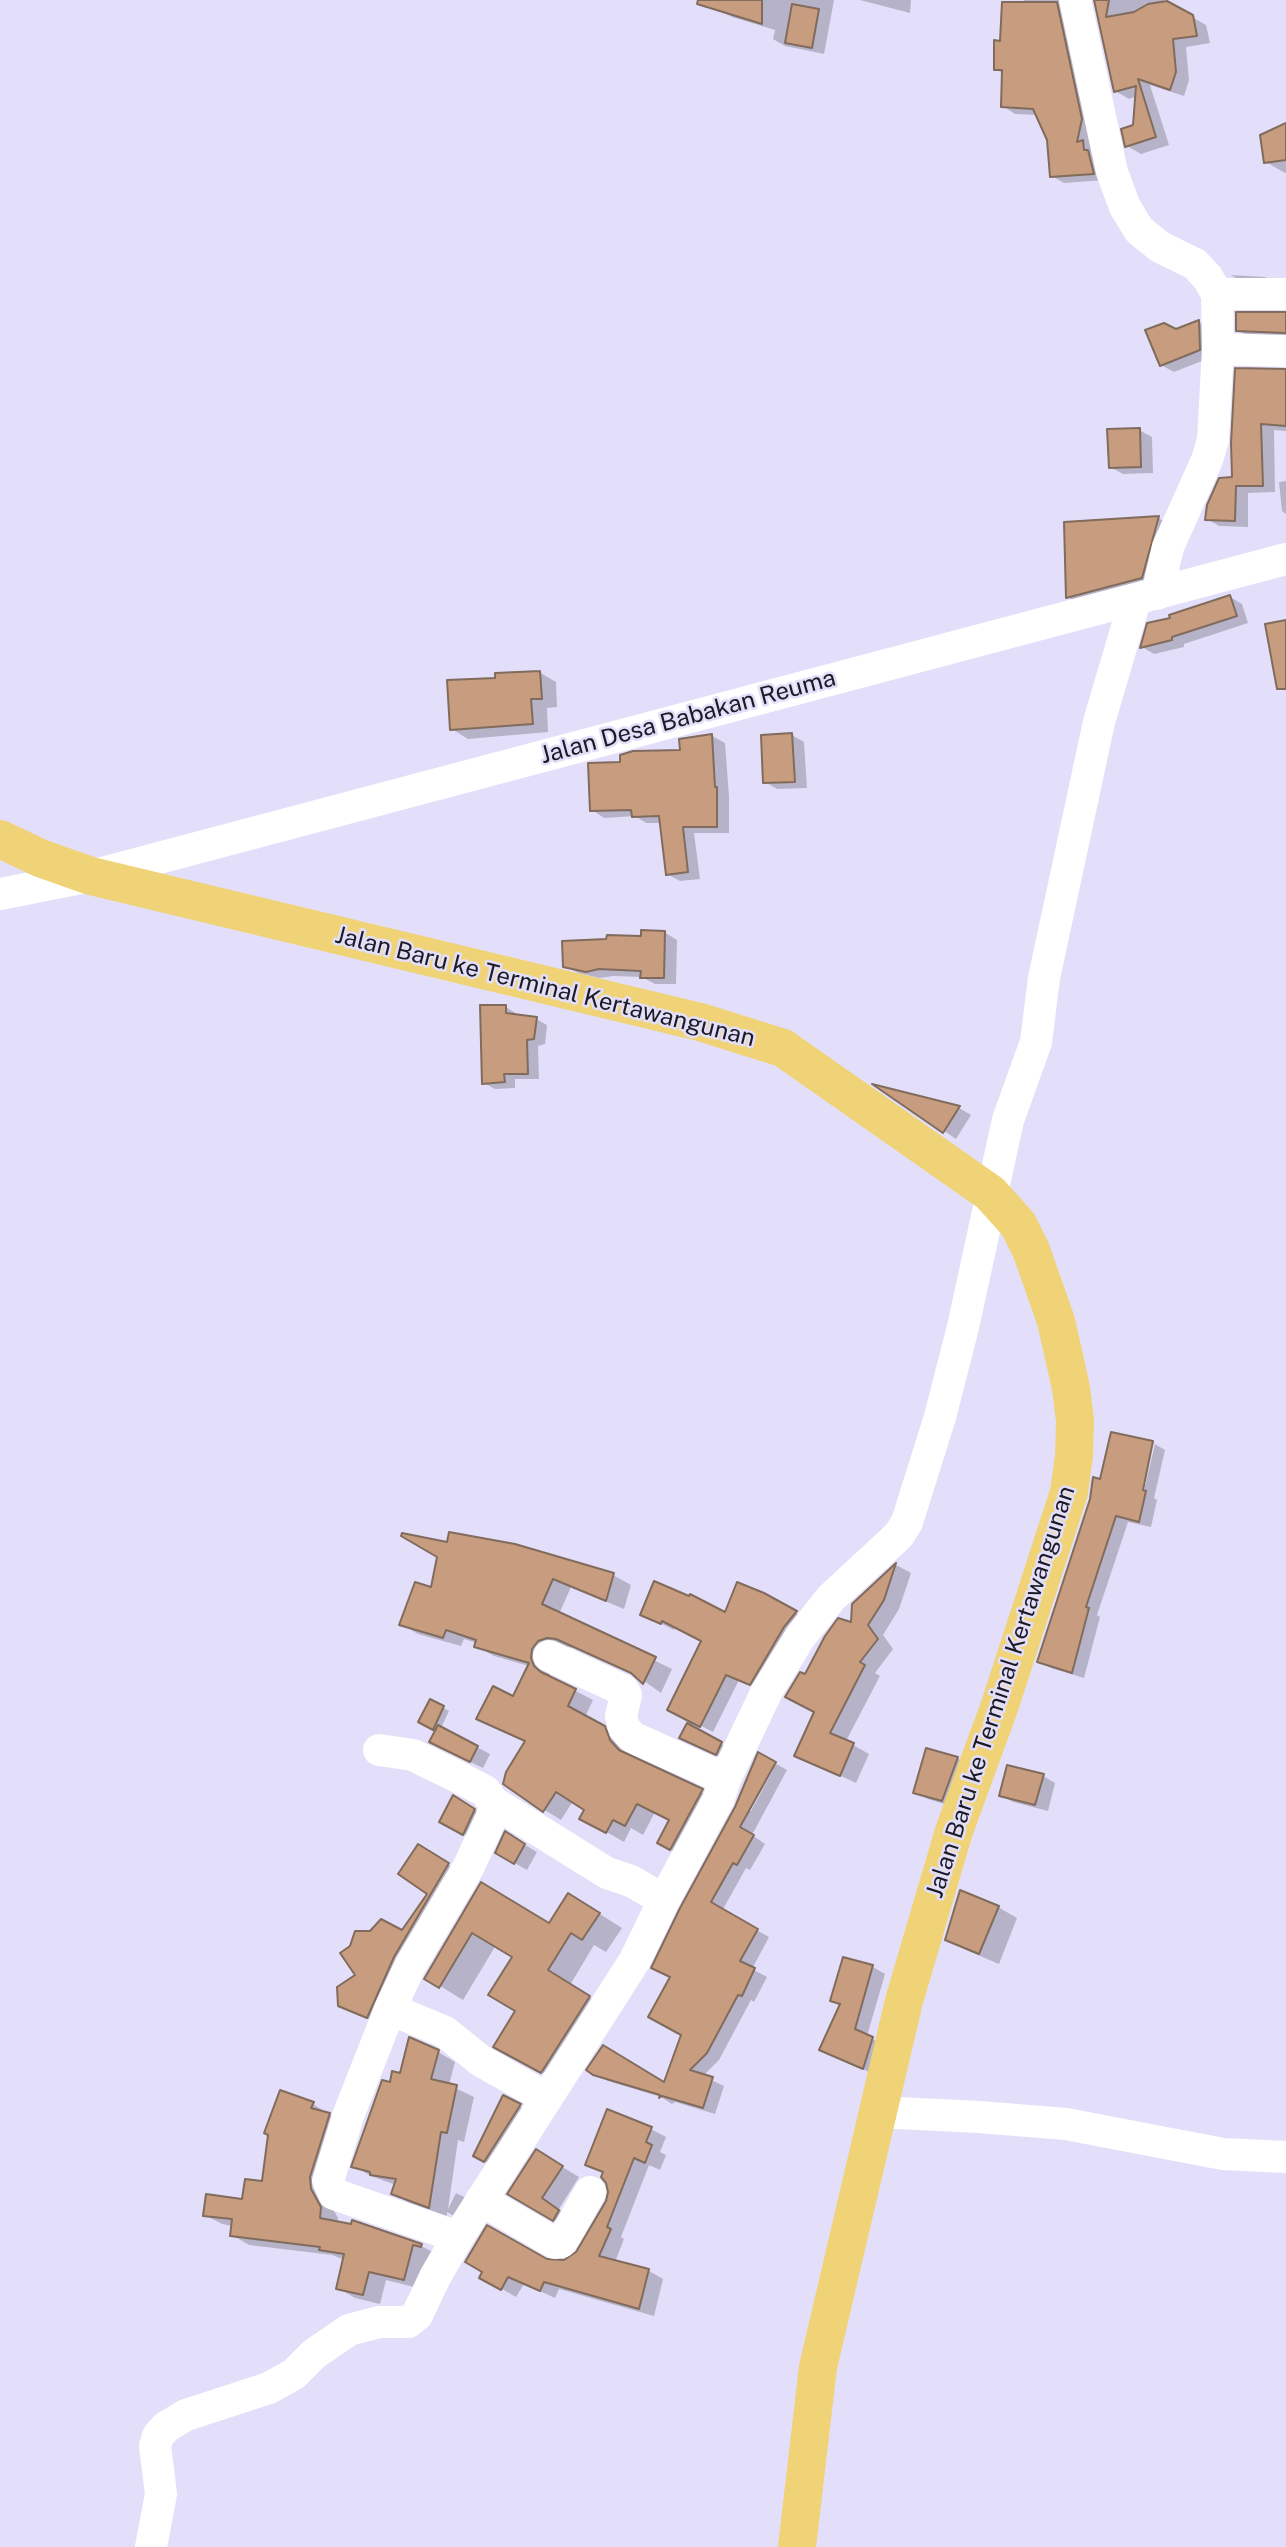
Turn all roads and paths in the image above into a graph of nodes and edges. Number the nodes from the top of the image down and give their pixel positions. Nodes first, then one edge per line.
1 (1075, 0) edge
2 (1217, 294) junction
3 (1286, 294) edge
4 (1218, 349) junction
5 (1286, 351) edge
6 (1286, 559) edge
7 (1146, 597) junction
8 (0, 839) edge
9 (91, 876) junction
10 (0, 894) edge
11 (990, 1193) junction
12 (549, 1656) dead end
13 (379, 1750) dead end
14 (725, 1779) junction
15 (493, 1802) junction
16 (664, 1900) junction
17 (390, 2009) junction
18 (547, 2098) junction
19 (878, 2112) junction
20 (1286, 2157) edge
21 (590, 2192) dead end
22 (481, 2200) junction
23 (458, 2237) junction
24 (151, 2547) edge
25 (797, 2547) edge

1 - 2 street
2 - 3 street
2 - 4 street
4 - 5 street
4 - 7 street
6 - 7 street, Jalan Desa Babakan Reuma
7 - 9 street, Jalan Desa Babakan Reuma
7 - 11 street
8 - 9 main road, Jalan Baru ke Terminal Kertawangunan
9 - 10 street, Jalan Desa Babakan Reuma
9 - 11 main road, Jalan Baru ke Terminal Kertawangunan
11 - 14 street
11 - 19 main road, Jalan Baru ke Terminal Kertawangunan
12 - 14 street
13 - 15 street
14 - 16 street
15 - 16 street
15 - 17 street
16 - 18 street
17 - 18 street
17 - 23 street
18 - 22 street
19 - 20 street
19 - 25 main road, Jalan Baru ke Terminal Kertawangunan
21 - 22 street
22 - 23 street
23 - 24 street

